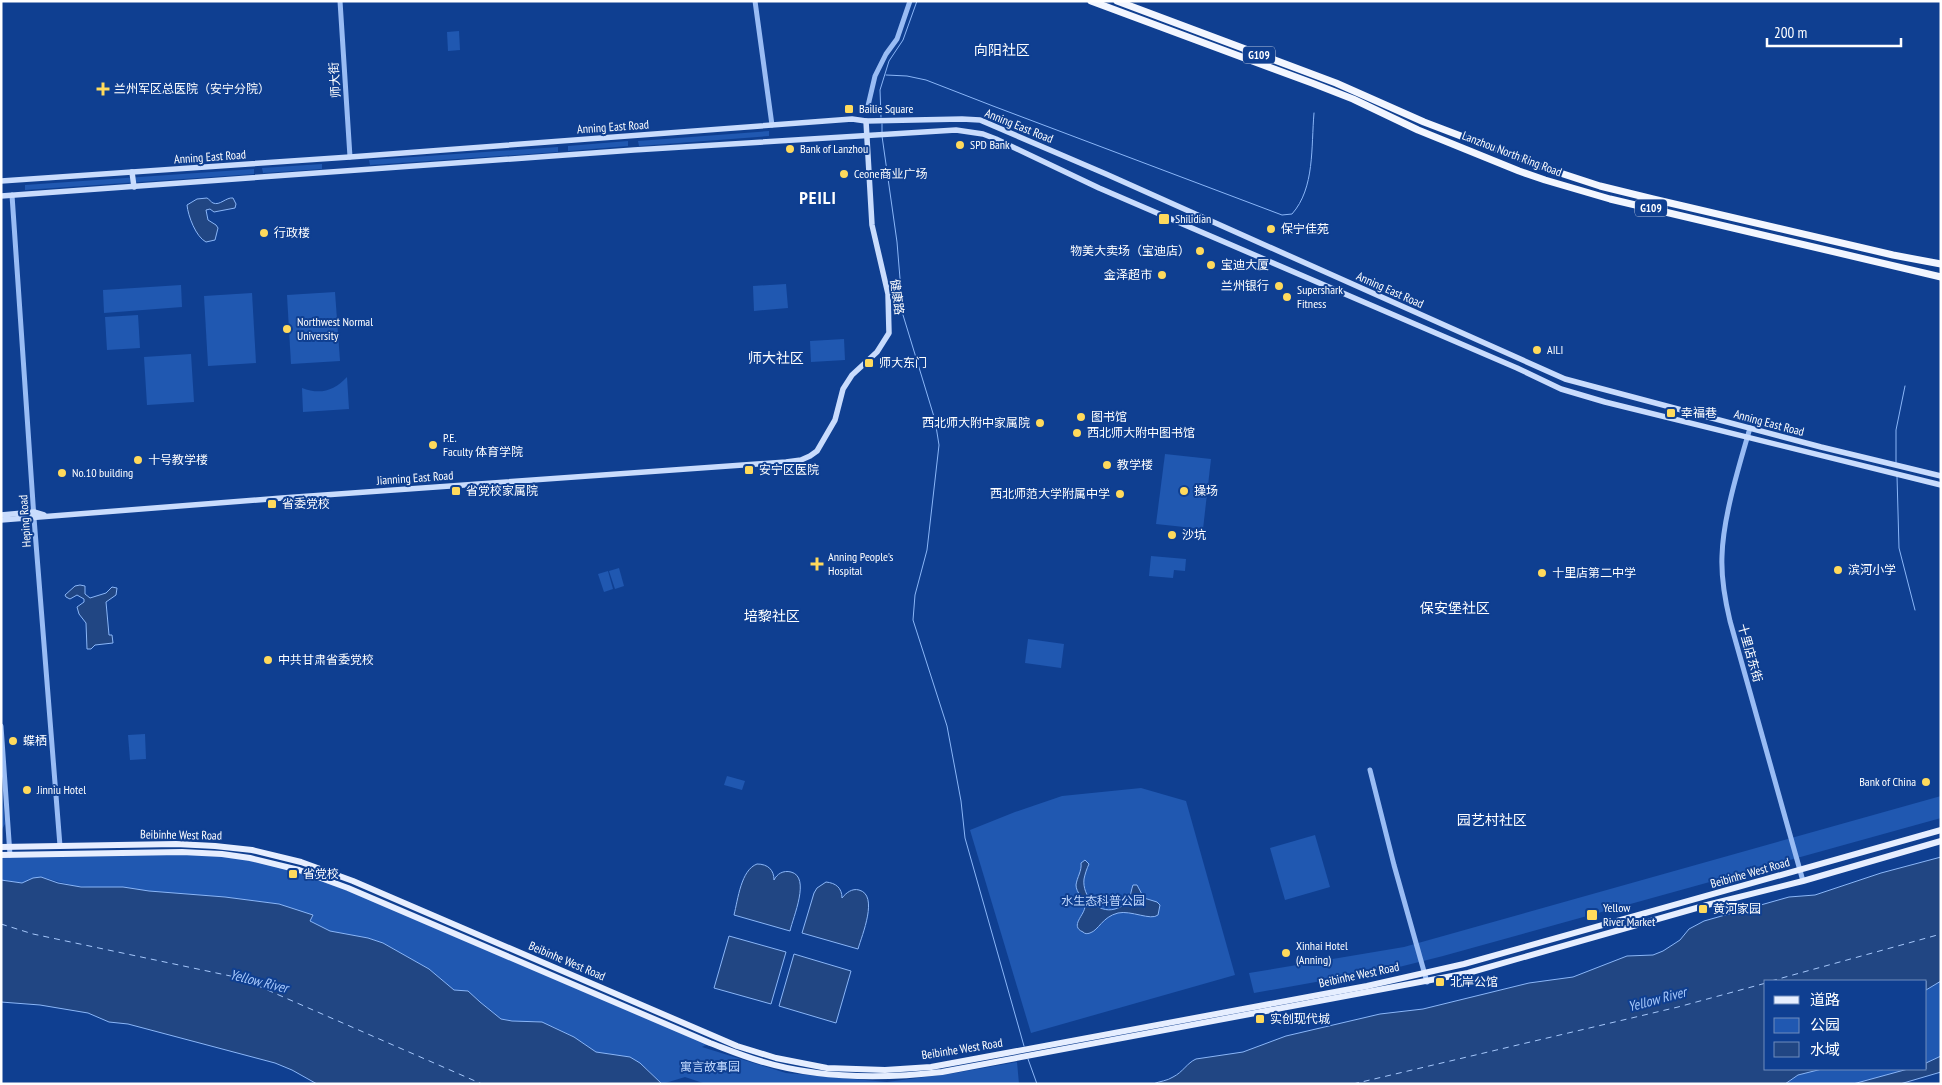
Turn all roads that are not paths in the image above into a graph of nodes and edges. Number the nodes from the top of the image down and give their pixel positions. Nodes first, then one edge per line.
1 (340, 1) edge
2 (755, 1) edge
3 (910, 1) edge
4 (1092, 1) edge
5 (1117, 1) edge
6 (867, 110) dead end
7 (866, 121) junction
8 (772, 125) junction
9 (867, 134) junction
10 (350, 157) junction
11 (132, 172) junction
12 (1, 181) edge
13 (134, 186) junction
14 (12, 195) junction
15 (1, 196) edge
16 (1941, 264) edge
17 (1941, 277) edge
18 (1750, 428) junction
19 (1747, 438) junction
20 (786, 462) joint
21 (1941, 476) edge
22 (1941, 485) edge
23 (1, 515) edge
24 (34, 515) junction
25 (1, 520) edge
26 (1, 726) edge
27 (1370, 770) dead end
28 (1941, 830) edge
29 (1941, 841) edge
30 (60, 846) junction
31 (1, 847) edge
32 (10, 847) junction
33 (10, 855) junction
34 (1, 856) edge
35 (1800, 870) junction
36 (1803, 881) junction
37 (1425, 972) junction
38 (1428, 982) junction
39 (1407, 986) junction
40 (1019, 1054) junction

1 - 10 street, 师大街
2 - 8 street
3 - 6 street
4 - 17 highway, Lanzhou North Ring Road / G109
5 - 16 highway, Lanzhou North Ring Road / G109
7 - 8 main road, Anning East Road
7 - 9 main road, 健康路
7 - 18 main road, Anning East Road
8 - 10 main road, Anning East Road
9 - 13 main road, Anning East Road
9 - 19 main road, Anning East Road
9 - 20 main road, 健康路
10 - 11 main road, Anning East Road
11 - 12 main road, Anning East Road
11 - 13 main road
13 - 14 main road, Anning East Road
14 - 15 main road, Anning East Road
14 - 24 street, Heping Road
18 - 19 street, 十里店东街
18 - 21 main road, Anning East Road
19 - 22 main road, Anning East Road
19 - 35 street, 十里店东街
20 - 24 main road, Jianning East Road
23 - 24 main road, Jianning East Road
24 - 25 main road, Jianning East Road
24 - 30 street, Heping Road
26 - 32 street
27 - 37 street
28 - 35 main road, Beibinhe West Road
29 - 36 main road, Beibinhe West Road
30 - 32 main road, Beibinhe West Road
30 - 40 main road, Beibinhe West Road
31 - 32 main road, Beibinhe West Road
32 - 33 street
33 - 34 main road, Beibinhe West Road
33 - 40 main road, Beibinhe West Road
35 - 36 street, 十里店东街
35 - 37 main road, Beibinhe West Road
36 - 38 main road, Beibinhe West Road
37 - 38 street
37 - 39 main road
37 - 40 main road, Beibinhe West Road
38 - 39 main road, Beibinhe West Road
39 - 40 main road, Beibinhe West Road

